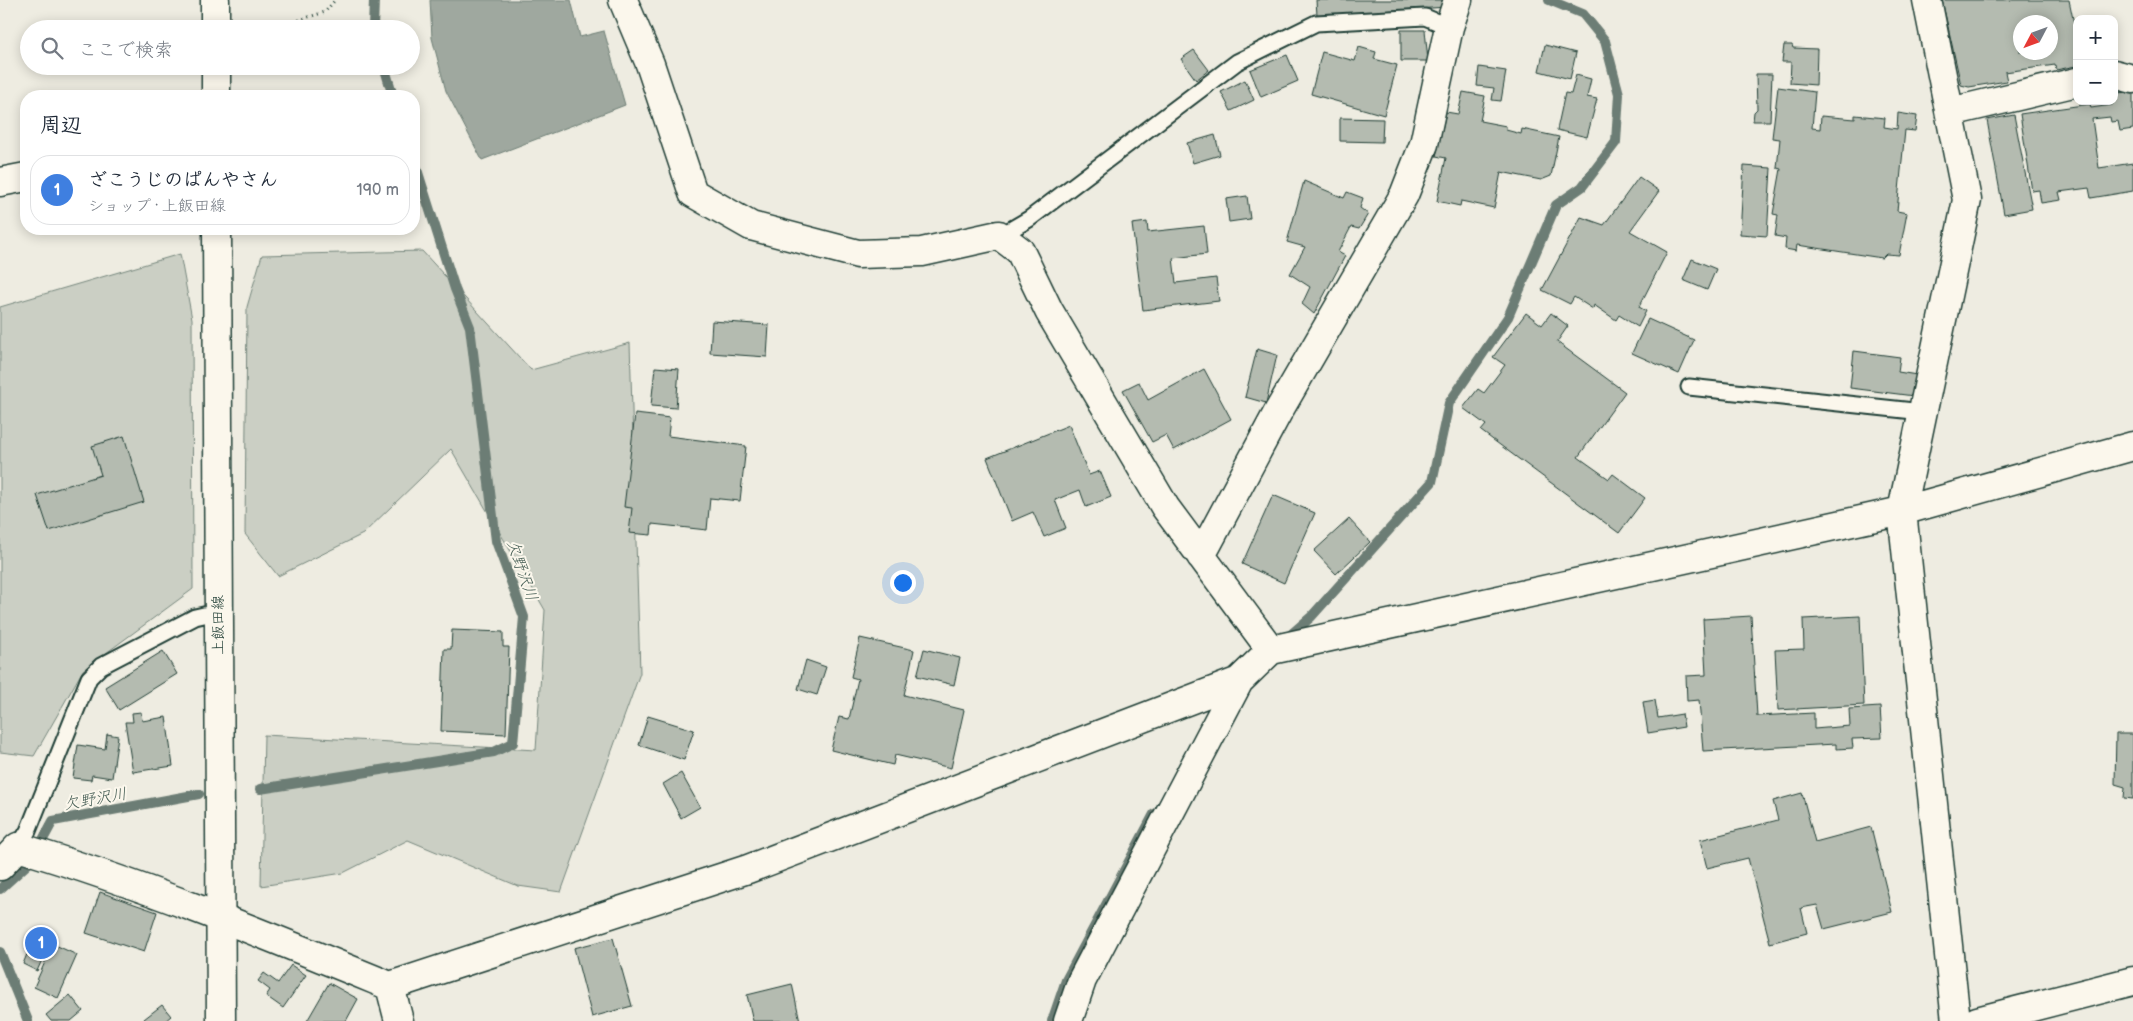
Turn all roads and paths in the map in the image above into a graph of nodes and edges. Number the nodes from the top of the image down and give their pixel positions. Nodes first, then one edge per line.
1 (215, 0) edge
2 (335, 0) edge
3 (623, 0) edge
4 (1458, 0) edge
5 (1927, 0) edge
6 (215, 20) edge
7 (299, 20) edge
8 (1449, 27) junction
9 (216, 75) edge
10 (2118, 75) edge
11 (2133, 79) edge
12 (2073, 83) edge
13 (216, 90) edge
14 (1950, 112) junction
15 (20, 178) edge
16 (0, 182) edge
17 (217, 235) edge
18 (1005, 240) junction
19 (1689, 387) dead end
20 (1923, 412) junction
21 (2133, 446) edge
22 (1902, 511) junction
23 (1201, 556) junction
24 (217, 612) junction
25 (1271, 650) junction
26 (1239, 681) junction
27 (9, 857) edge
28 (221, 918) junction
29 (2133, 981) edge
30 (390, 986) junction
31 (220, 1021) edge
32 (399, 1021) edge
33 (1068, 1021) edge
34 (1956, 1021) edge
35 (1976, 1021) edge

1 - 6 street
2 - 7 path
3 - 18 street
4 - 8 street
5 - 14 street
8 - 18 lane
8 - 23 street
9 - 13 street
10 - 11 street
12 - 14 street
14 - 20 street
15 - 16 street
17 - 24 street, 上飯田線
18 - 23 street
19 - 20 lane
20 - 22 street
21 - 22 street
22 - 25 street
22 - 34 street
23 - 25 street
24 - 27 lane
24 - 28 street, 上飯田線
25 - 26 street
26 - 30 street
26 - 33 street
27 - 28 street
28 - 30 street
28 - 31 street, 上飯田線
29 - 35 street
30 - 32 street

